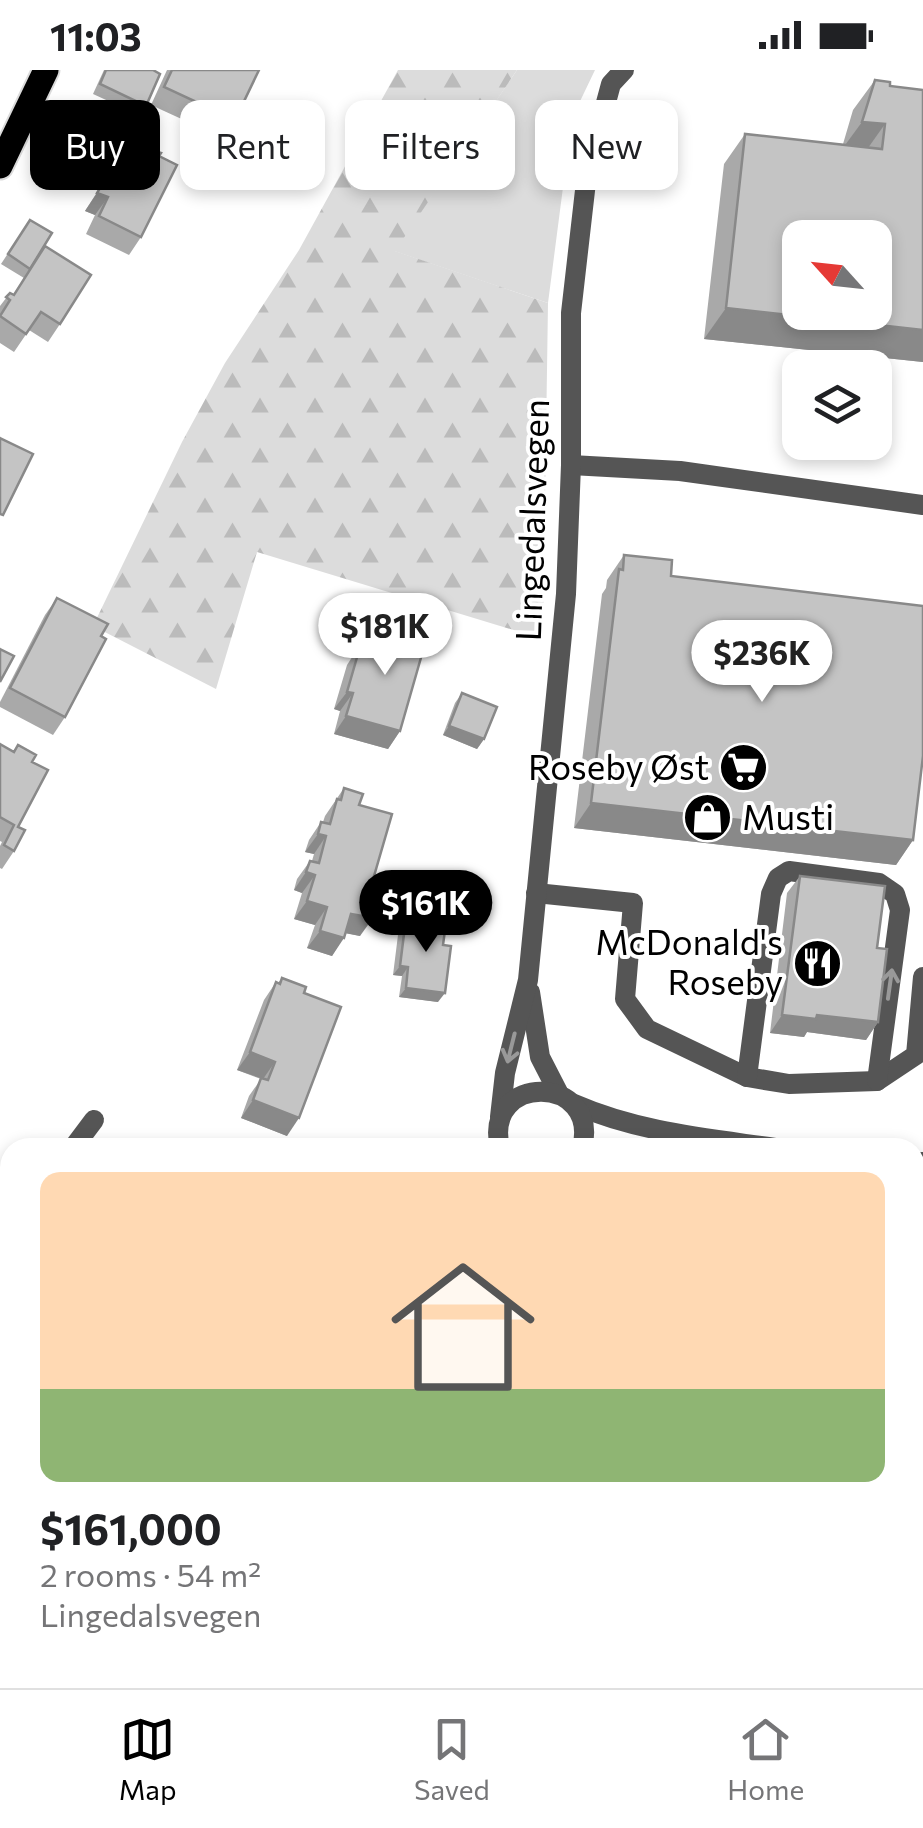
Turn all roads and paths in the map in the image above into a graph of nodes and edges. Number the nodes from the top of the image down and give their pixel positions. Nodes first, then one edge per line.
1 (46, 70) edge
2 (624, 70) edge
3 (0, 166) edge
4 (571, 465) junction
5 (923, 505) edge
6 (536, 893) junction
7 (923, 977) edge
8 (528, 980) junction
9 (747, 1077) junction
10 (877, 1080) junction
11 (566, 1099) junction
12 (94, 1120) dead end
13 (498, 1137) edge
14 (80, 1138) edge
15 (582, 1138) edge
16 (708, 1138) edge

1 - 3 main road
2 - 4 street, Lingedalsvegen
4 - 5 street
4 - 6 street, Lingedalsvegen
6 - 8 street, Lingedalsvegen
6 - 9 street
7 - 10 street
8 - 11 street, Lingedalsvegen
8 -> 13 street, Lingedalsvegen
9 - 10 street
10 -> 9 street
11 - 13 street
11 - 15 street, Lingedalsvegen
11 - 16 street
12 - 14 street

